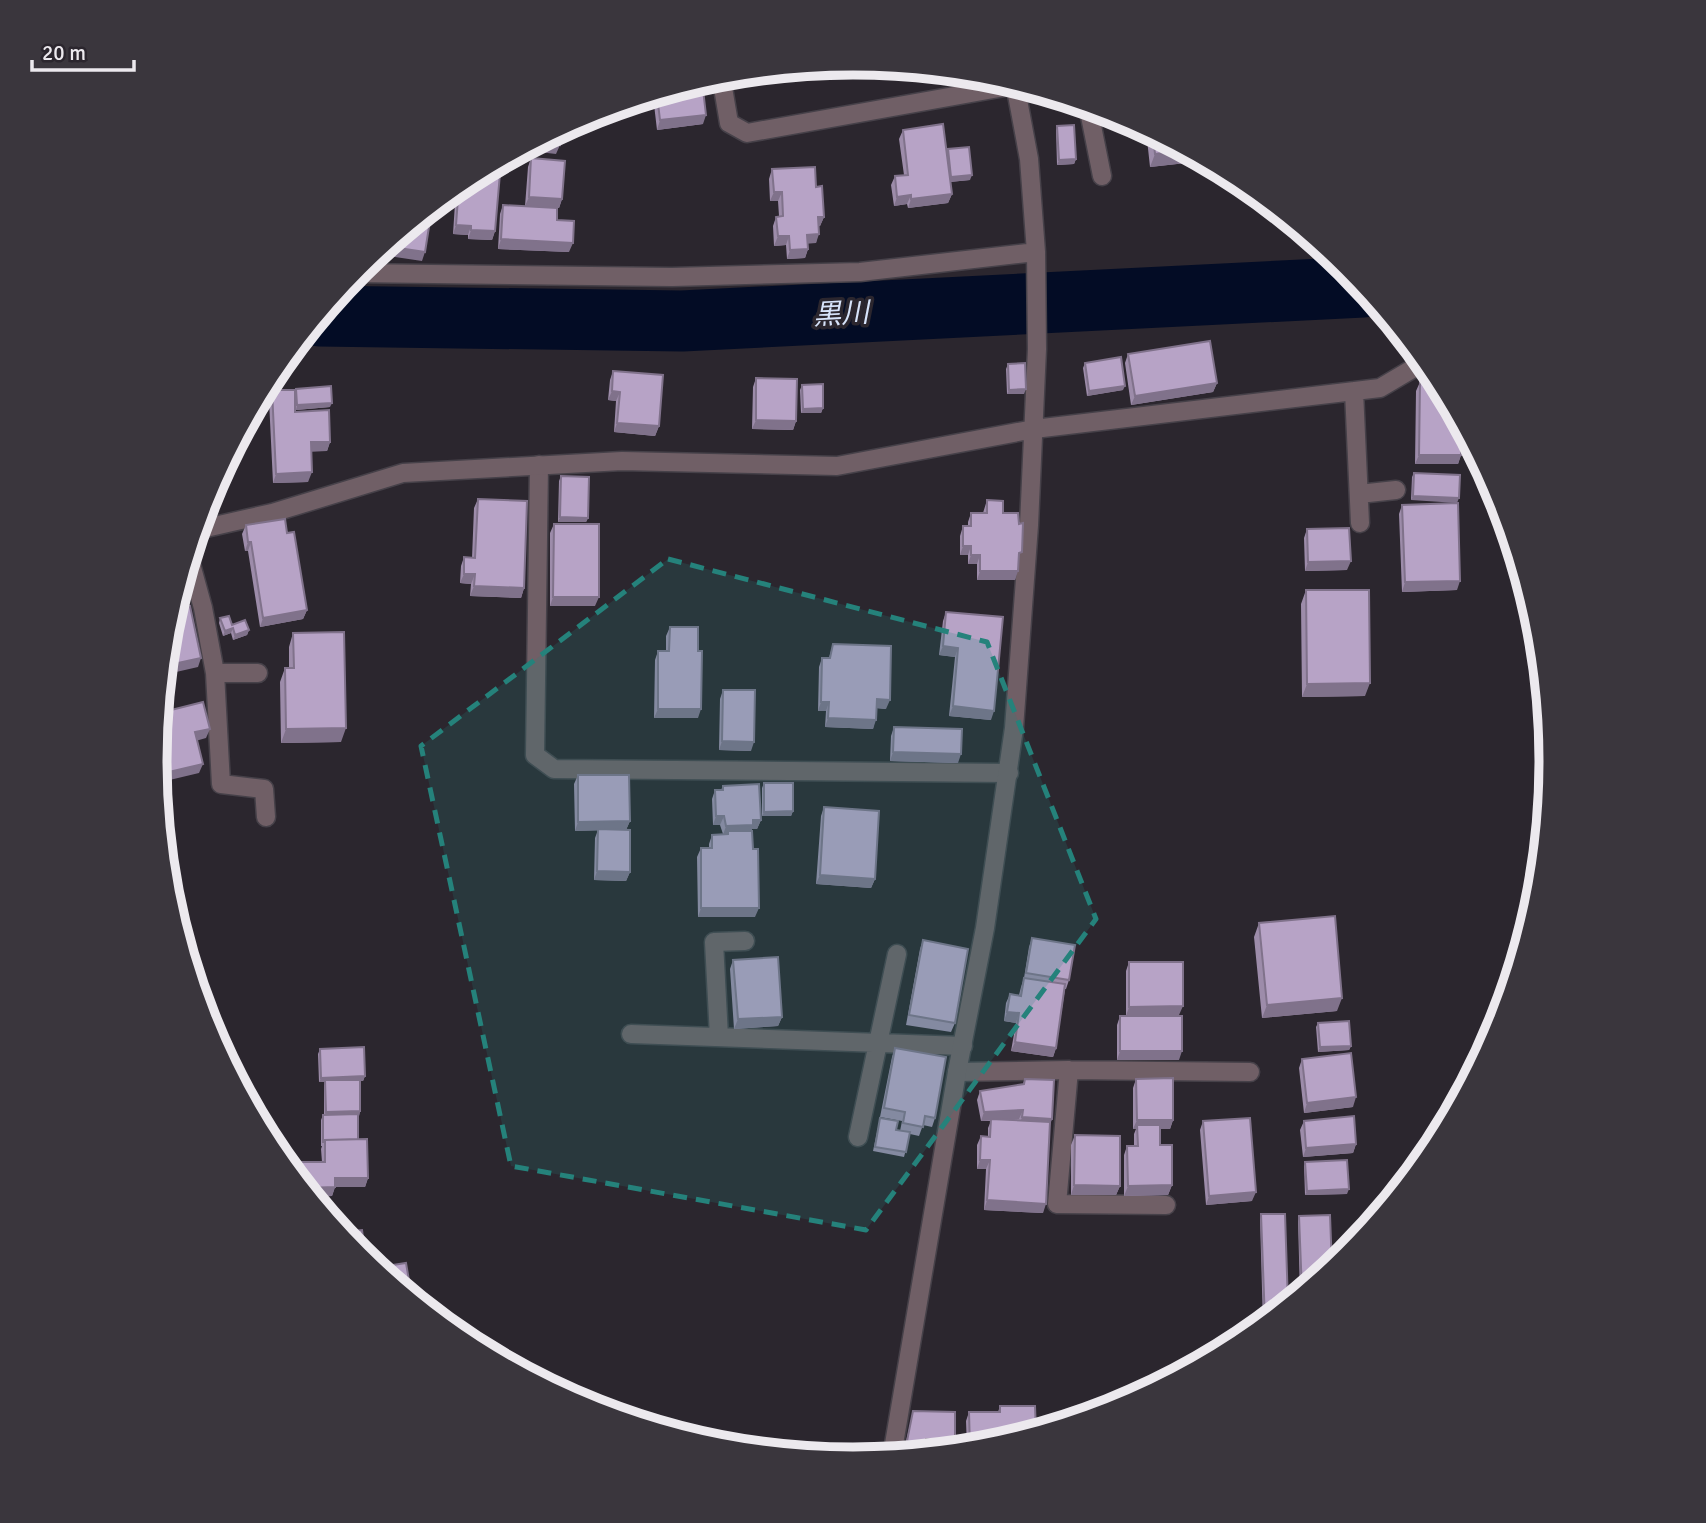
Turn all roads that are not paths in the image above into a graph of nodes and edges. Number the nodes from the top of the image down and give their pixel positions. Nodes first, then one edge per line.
1 (723, 87) edge
2 (992, 89) edge
3 (1018, 96) edge
4 (1090, 118) edge
5 (1102, 176) dead end
6 (1036, 252) junction
7 (371, 273) edge
8 (1415, 368) edge
9 (1354, 391) junction
10 (1034, 429) junction
11 (539, 466) junction
12 (1396, 490) dead end
13 (1359, 494) junction
14 (1360, 523) dead end
15 (208, 527) edge
16 (193, 574) edge
17 (215, 673) junction
18 (258, 673) dead end
19 (1009, 773) junction
20 (266, 817) dead end
21 (745, 940) dead end
22 (897, 954) dead end
23 (631, 1034) dead end
24 (719, 1037) junction
25 (880, 1043) junction
26 (963, 1046) junction
27 (1069, 1070) junction
28 (957, 1072) junction
29 (1250, 1072) dead end
30 (859, 1137) dead end
31 (1166, 1205) dead end
32 (894, 1446) edge

1 - 2 street
3 - 6 street
4 - 5 street
6 - 7 street
6 - 10 street
8 - 9 street
9 - 10 street
9 - 13 street
10 - 11 street
10 - 19 street
11 - 15 street
11 - 19 street
12 - 13 street
13 - 14 street
16 - 17 street
17 - 18 street
17 - 20 street
19 - 26 street
21 - 24 street
22 - 25 street
23 - 24 street
24 - 25 street
25 - 26 street
25 - 30 street
26 - 28 street
27 - 28 street
27 - 29 street
27 - 31 street
28 - 32 street

